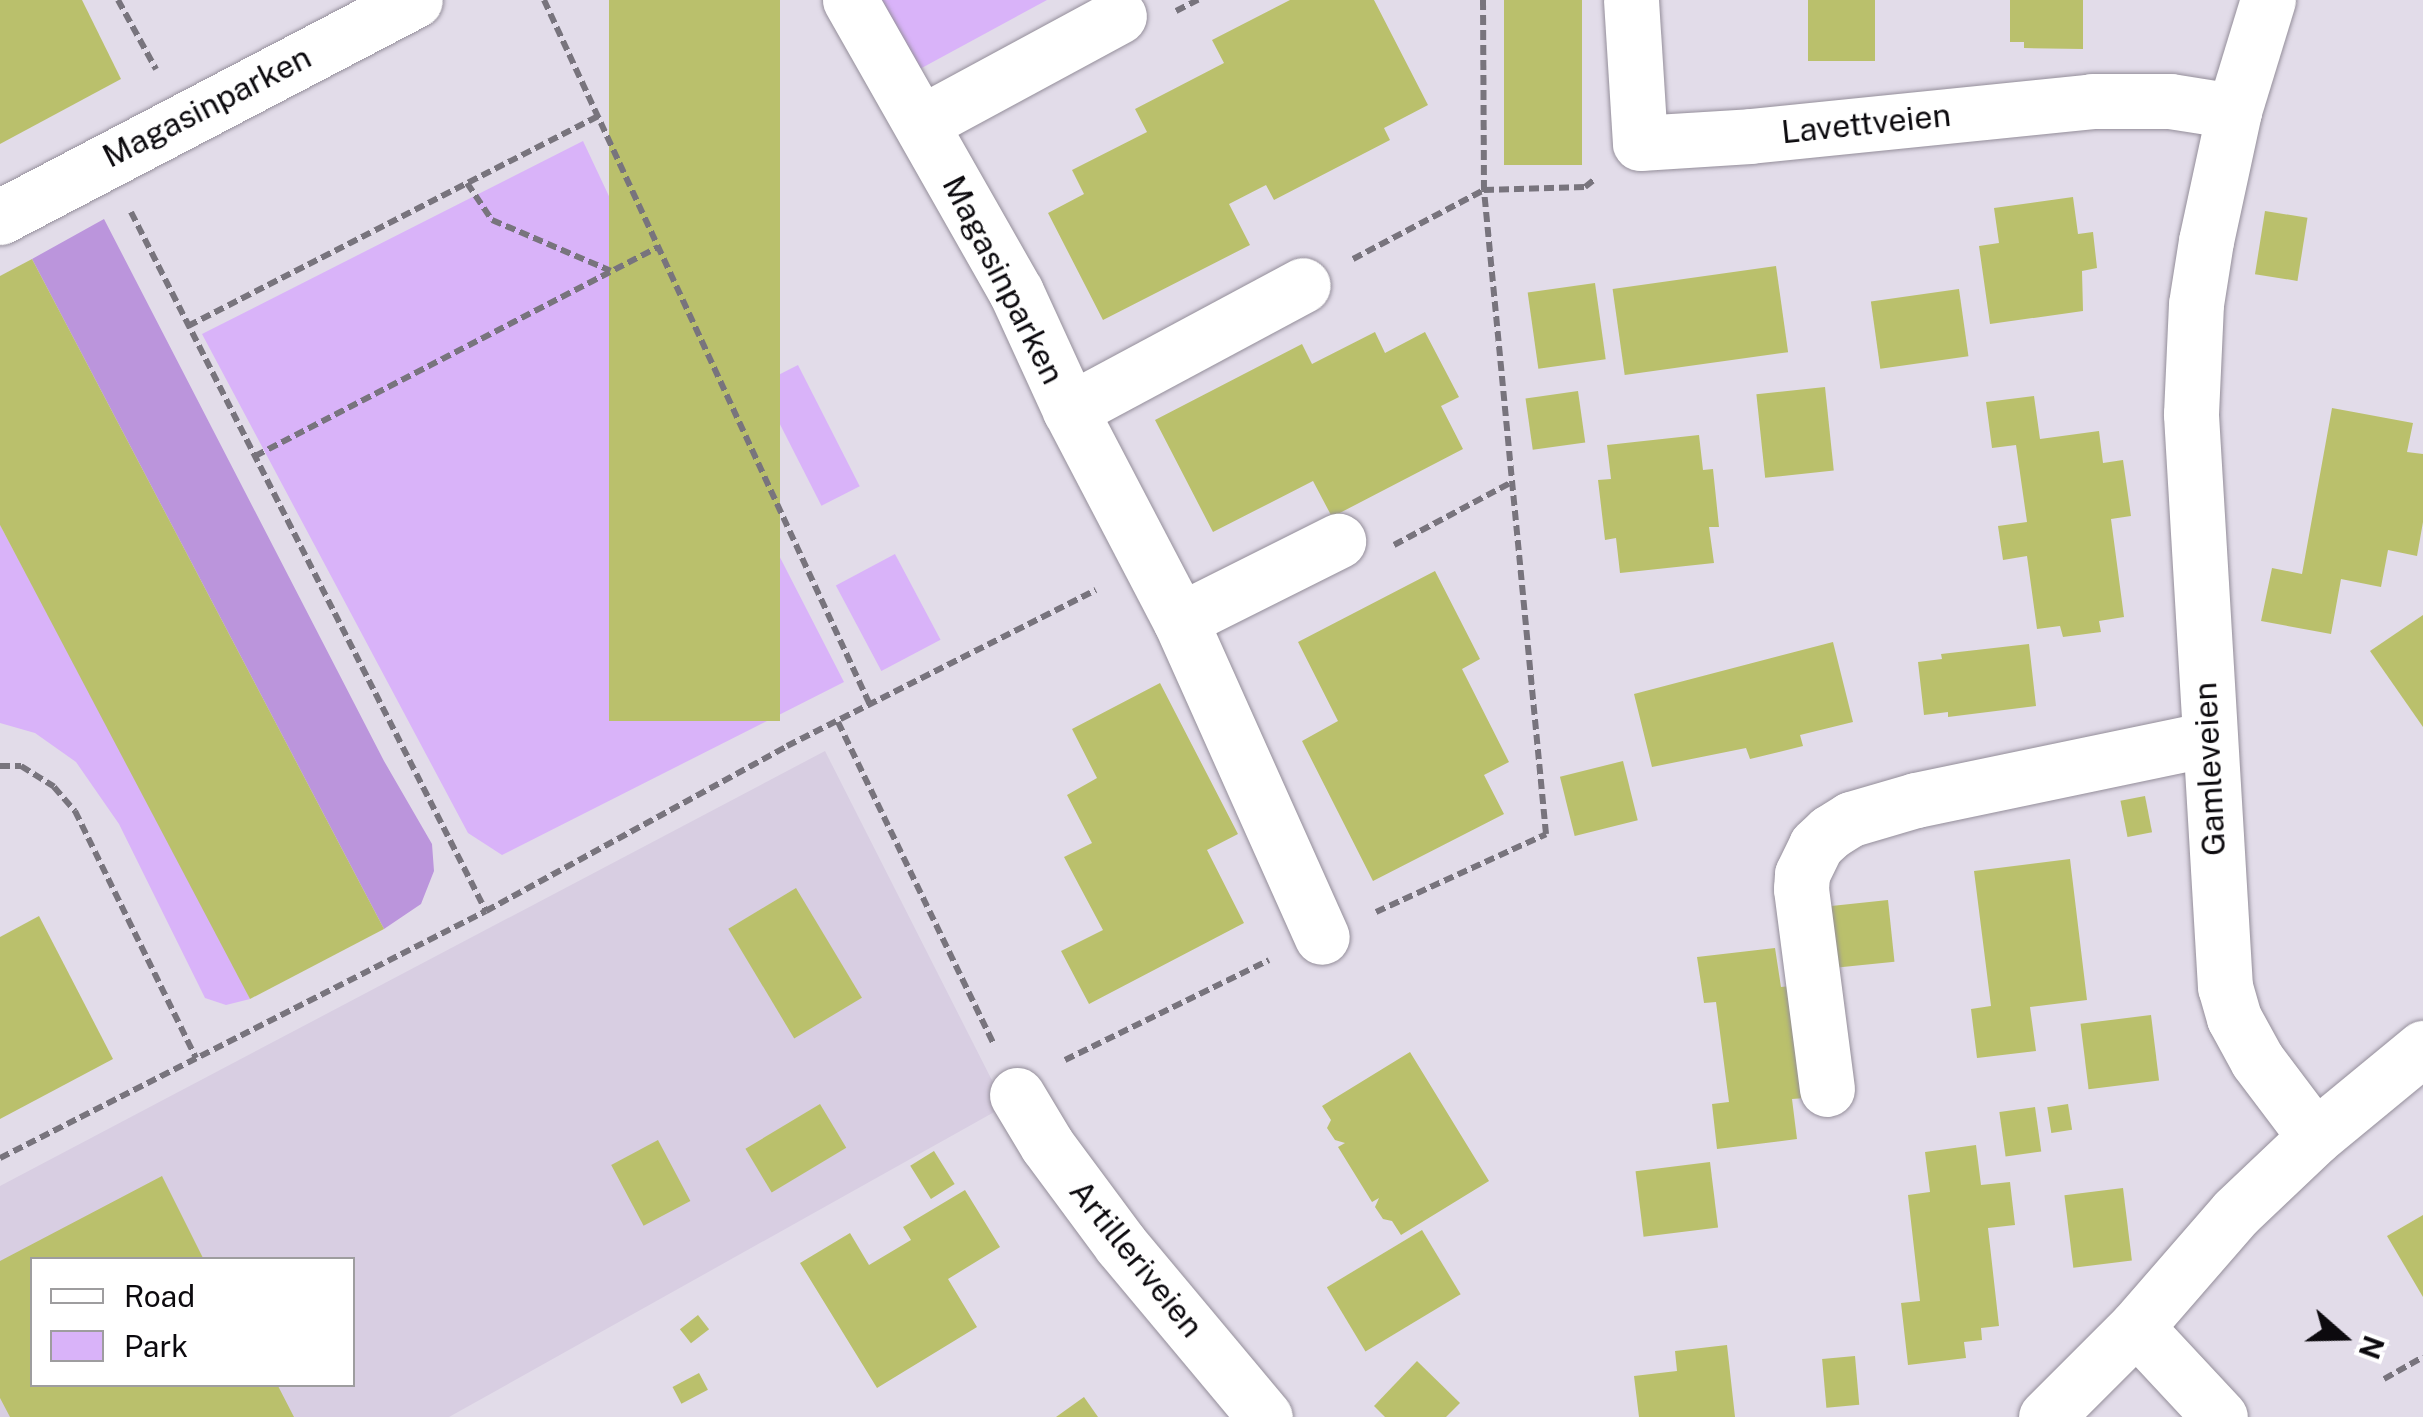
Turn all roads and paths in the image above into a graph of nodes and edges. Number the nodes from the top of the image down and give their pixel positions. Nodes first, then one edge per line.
1 (118, 0) edge
2 (414, 0) edge
3 (544, 0) edge
4 (850, 0) edge
5 (1483, 0) edge
6 (1631, 0) edge
7 (2268, 0) edge
8 (1118, 16) dead end
9 (2234, 111) junction
10 (598, 116) junction
11 (183, 118) junction
12 (921, 123) junction
13 (1640, 143) junction
14 (104, 160) junction
15 (467, 183) junction
16 (1484, 190) junction
17 (0, 217) edge
18 (658, 247) junction
19 (612, 271) junction
20 (1303, 286) joint
21 (188, 326) junction
22 (1070, 410) junction
23 (255, 456) junction
24 (1512, 482) junction
25 (1338, 541) joint
26 (1151, 562) junction
27 (1180, 620) junction
28 (870, 705) junction
29 (838, 722) junction
30 (2208, 740) junction
31 (0, 766) edge
32 (486, 911) junction
33 (1322, 937) junction
34 (2423, 1048) edge
35 (196, 1058) junction
36 (1827, 1089) dead end
37 (1015, 1090) junction
38 (2314, 1137) junction
39 (0, 1158) edge
40 (2136, 1327) junction
41 (2423, 1357) edge
42 (2384, 1379) dead end
43 (1265, 1417) edge
44 (2046, 1417) edge
45 (2220, 1417) edge

1 - 11 path
2 - 11 street, Magasinparken
3 - 10 path
4 - 12 street, Magasinparken
5 - 16 path
6 - 13 street
7 - 9 street, Gamleveien
8 - 12 street
9 - 13 street, Lavettveien
9 - 30 street, Gamleveien
10 - 15 path
10 - 18 path
11 - 14 street, Magasinparken
12 - 22 street, Magasinparken
13 - 16 path
14 - 17 street, Magasinparken
14 - 21 path
15 - 19 path
15 - 21 path
16 - 20 path
16 - 24 path
18 - 19 path
18 - 28 path
19 - 23 path
20 - 22 street
21 - 23 path
22 - 26 street, Magasinparken
23 - 32 path
24 - 25 path
24 - 33 path
25 - 27 street
26 - 27 street, Magasinparken
26 - 28 path
27 - 33 street, Magasinparken
28 - 29 path
29 - 32 path
29 - 37 path
30 - 36 street
30 - 38 street, Gamleveien
31 - 35 path
32 - 35 path
33 - 37 path
34 - 38 street
35 - 39 path
37 - 43 street, Artilleriveien
38 - 40 street
40 - 44 street
40 - 45 street
41 - 42 path

